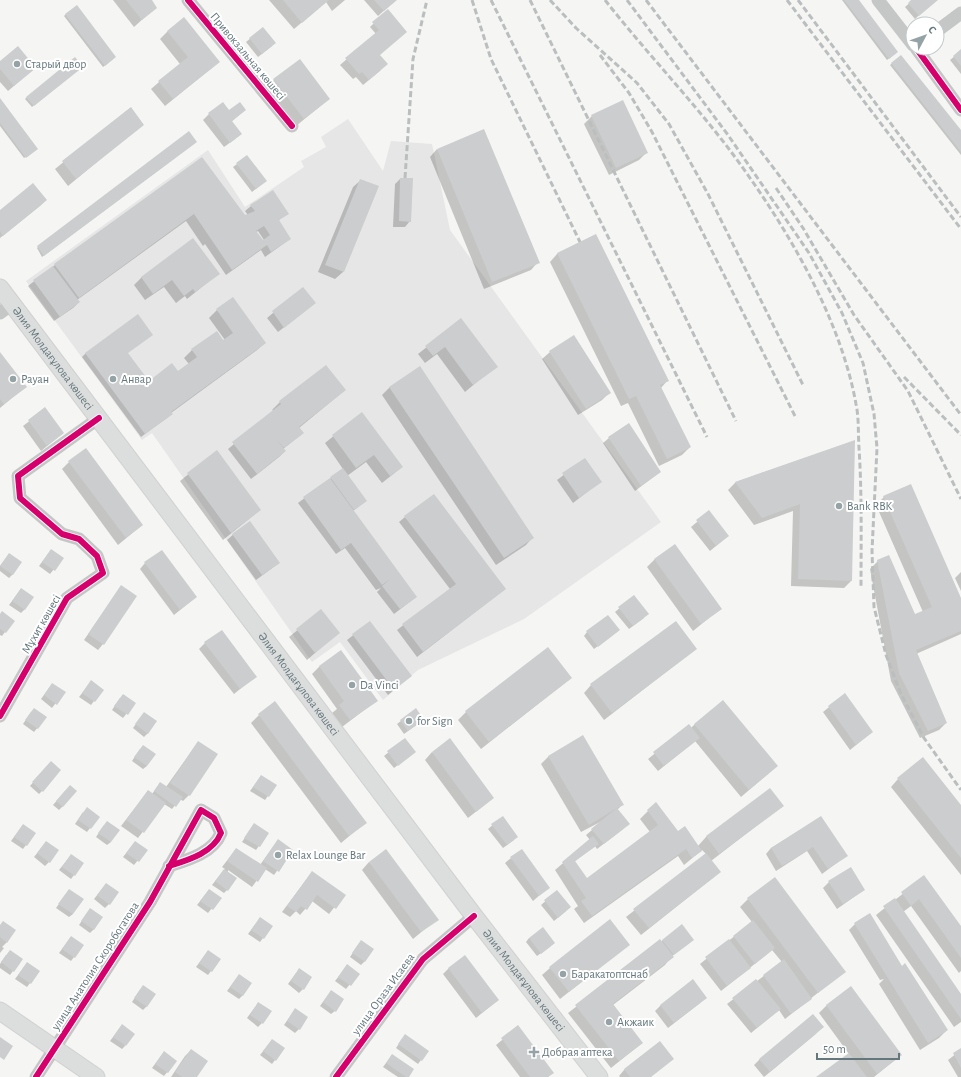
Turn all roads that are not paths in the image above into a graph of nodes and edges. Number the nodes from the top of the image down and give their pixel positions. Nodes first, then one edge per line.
1 (188, 0) edge
2 (878, 0) edge
3 (961, 13) edge
4 (945, 25) edge
5 (905, 34) edge
6 (922, 56) edge
7 (961, 110) edge
8 (292, 126) dead end
9 (0, 288) edge
10 (6, 308) edge
11 (99, 418) junction
12 (0, 716) edge
13 (169, 866) dead end
14 (474, 916) junction
15 (0, 1012) edge
16 (54, 1049) junction
17 (36, 1077) edge
18 (96, 1077) edge
19 (336, 1077) edge
20 (600, 1077) edge

1 - 8 street, Привокзальная көшесі
2 - 5 street
3 - 4 street
6 - 7 street
9 - 10 main road, Әлия Молдағұлова көшесі
10 - 11 main road, Әлия Молдағұлова көшесі
11 - 12 street, Мұхит көшесі
11 - 14 main road, Әлия Молдағұлова көшесі
13 - 16 street, улица Анатолия Скоробогатова
14 - 19 street, улица Ораза Исаева
14 - 20 main road, Әлия Молдағұлова көшесі
15 - 16 main road
16 - 17 street, улица Анатолия Скоробогатова
16 - 18 main road

